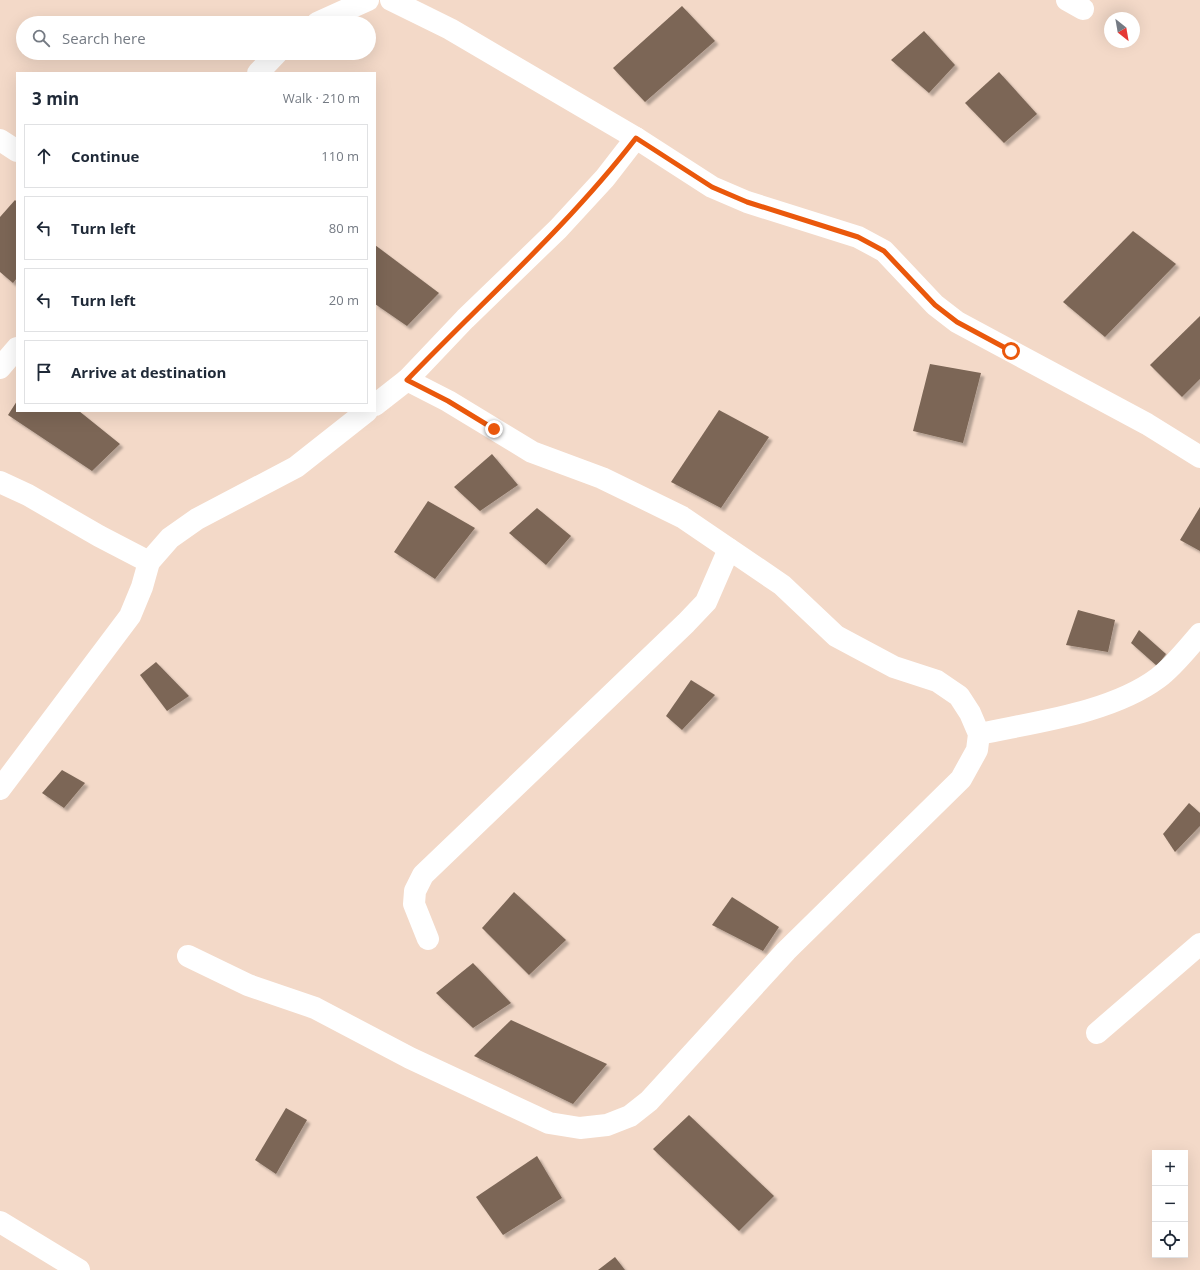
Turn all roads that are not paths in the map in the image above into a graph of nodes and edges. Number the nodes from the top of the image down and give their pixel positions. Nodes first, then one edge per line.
1 (368, 0) edge
2 (391, 0) edge
3 (333, 16) edge
4 (270, 60) edge
5 (259, 72) edge
6 (636, 138) junction
7 (0, 140) edge
8 (16, 150) edge
9 (16, 349) edge
10 (0, 368) edge
11 (407, 380) junction
12 (376, 404) edge
13 (366, 412) edge
14 (1200, 458) edge
15 (0, 482) edge
16 (729, 549) junction
17 (150, 562) junction
18 (1200, 634) edge
19 (979, 734) junction
20 (0, 788) edge
21 (428, 939) dead end
22 (1200, 944) edge
23 (188, 956) dead end
24 (1097, 1033) dead end
25 (0, 1222) edge
26 (79, 1270) edge

1 - 3 street
2 - 6 street
4 - 5 street
6 - 11 street
6 - 14 street
7 - 8 street
9 - 10 street
11 - 12 street
11 - 16 street
13 - 17 street
15 - 17 street
16 - 19 street
16 - 21 street
17 - 20 street
18 - 19 street
19 - 23 street
22 - 24 street
25 - 26 street

